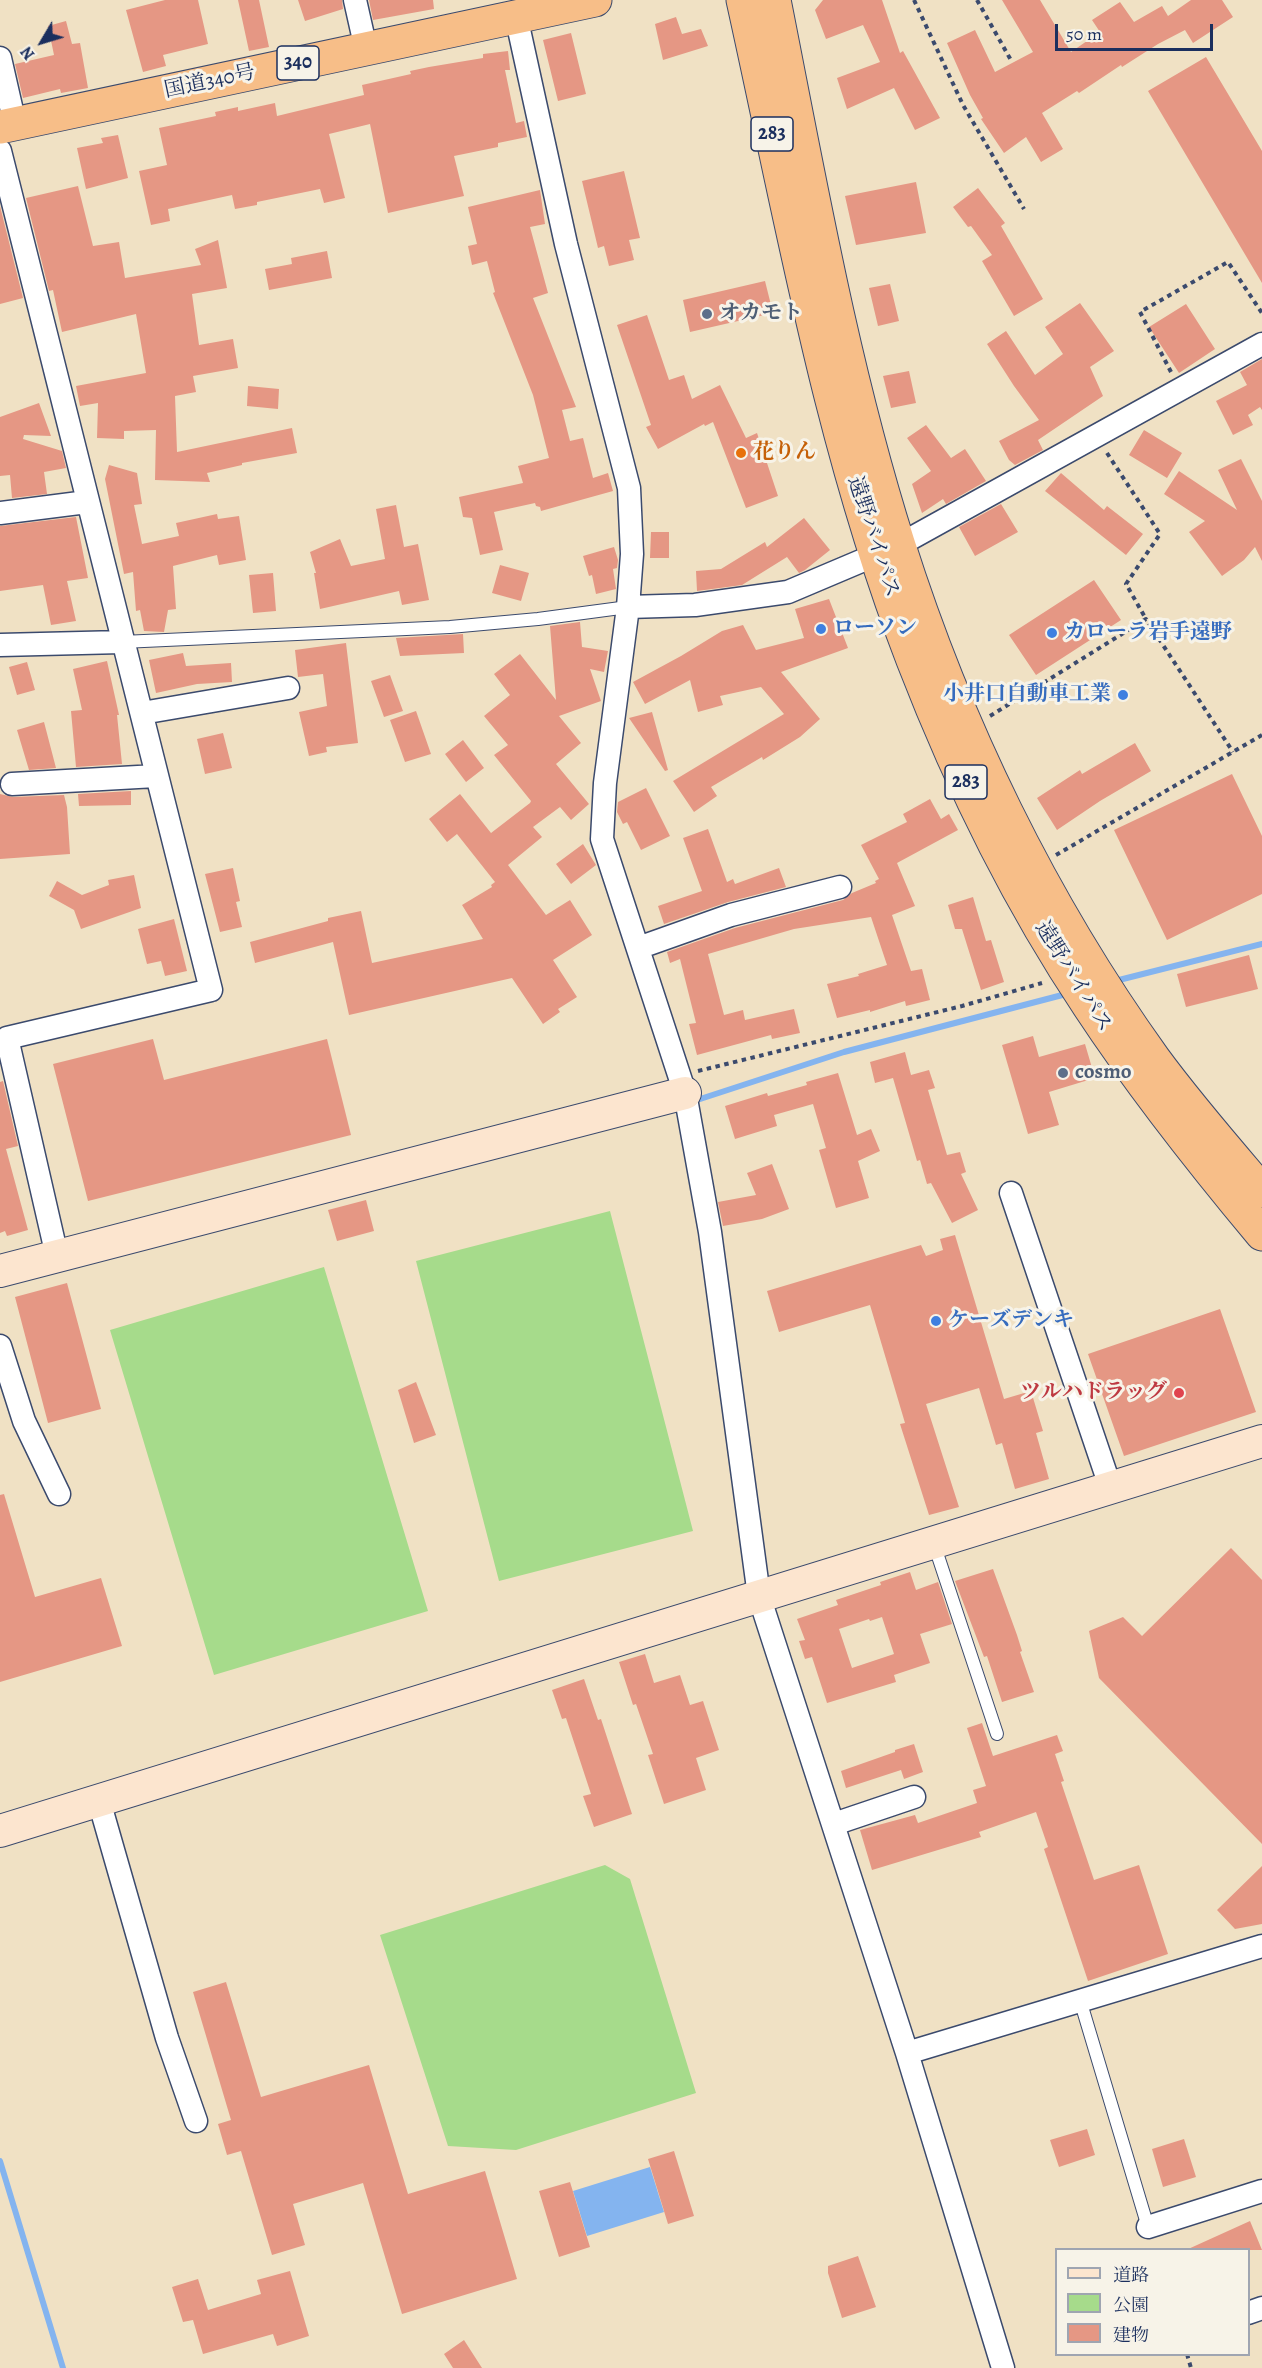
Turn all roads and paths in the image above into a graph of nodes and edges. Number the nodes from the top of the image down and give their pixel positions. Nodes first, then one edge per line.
1 (355, 0) edge
2 (595, 0) edge
3 (743, 0) edge
4 (774, 0) edge
5 (914, 0) edge
6 (976, 0) edge
7 (516, 16) junction
8 (366, 49) junction
9 (0, 58) edge
10 (1012, 62) dead end
11 (5, 134) edge
12 (1023, 208) dead end
13 (1262, 313) edge
14 (1262, 344) edge
15 (1180, 389) junction
16 (1096, 435) junction
17 (87, 502) junction
18 (0, 513) edge
19 (888, 549) junction
20 (628, 607) junction
21 (1146, 619) junction
22 (122, 642) junction
23 (0, 645) edge
24 (288, 688) dead end
25 (142, 713) junction
26 (969, 729) junction
27 (1262, 735) edge
28 (1233, 752) junction
29 (156, 776) junction
30 (12, 784) dead end
31 (1034, 868) junction
32 (840, 887) dead end
33 (638, 948) junction
34 (1070, 976) junction
35 (682, 1084) junction
36 (1262, 1191) edge
37 (1011, 1192) dead end
38 (1262, 1234) edge
39 (57, 1256) junction
40 (0, 1271) edge
41 (0, 1346) edge
42 (1262, 1441) edge
43 (1111, 1489) junction
44 (59, 1494) dead end
45 (934, 1542) junction
46 (759, 1596) junction
47 (997, 1734) dead end
48 (914, 1797) dead end
49 (99, 1801) junction
50 (834, 1824) junction
51 (0, 1831) edge
52 (1262, 1946) edge
53 (1080, 2000) junction
54 (907, 2053) junction
55 (196, 2121) dead end
56 (1262, 2192) edge
57 (1148, 2227) joint
58 (1003, 2368) edge

1 - 8 street
2 - 7 highway, 国道340号 / 340
3 - 19 highway, 遠野バイパス / 283
4 - 19 highway, 遠野バイパス / 283
5 - 12 path
6 - 10 path
7 - 8 highway, 国道340号 / 340
7 - 20 street
8 - 11 highway, 国道340号 / 340
9 - 11 street
11 - 17 street
13 - 15 path
14 - 15 street
15 - 16 street
16 - 19 street
16 - 21 path
17 - 18 street
17 - 22 street
19 - 20 street
19 - 26 highway, 遠野バイパス / 283
19 - 34 highway, 遠野バイパス / 283
20 - 22 lane
20 - 33 street
21 - 26 path
21 - 28 path
22 - 23 street
22 - 25 street
24 - 25 street
25 - 29 street
26 - 31 highway, 遠野バイパス / 283
27 - 28 path
28 - 31 path
29 - 30 street
29 - 39 street
31 - 36 highway, 遠野バイパス / 283
32 - 33 street
33 - 35 street
34 - 35 path
34 - 38 highway, 遠野バイパス / 283
35 - 39 street
35 - 46 street
37 - 43 street
39 - 40 street
41 - 44 street
42 - 43 street
43 - 45 street
45 - 46 street
45 - 47 lane
46 - 49 street
46 - 50 street
48 - 50 street
49 - 51 street
49 - 55 street
50 - 54 street
52 - 53 street
53 - 54 street
53 - 57 lane
54 - 58 street
56 - 57 street

